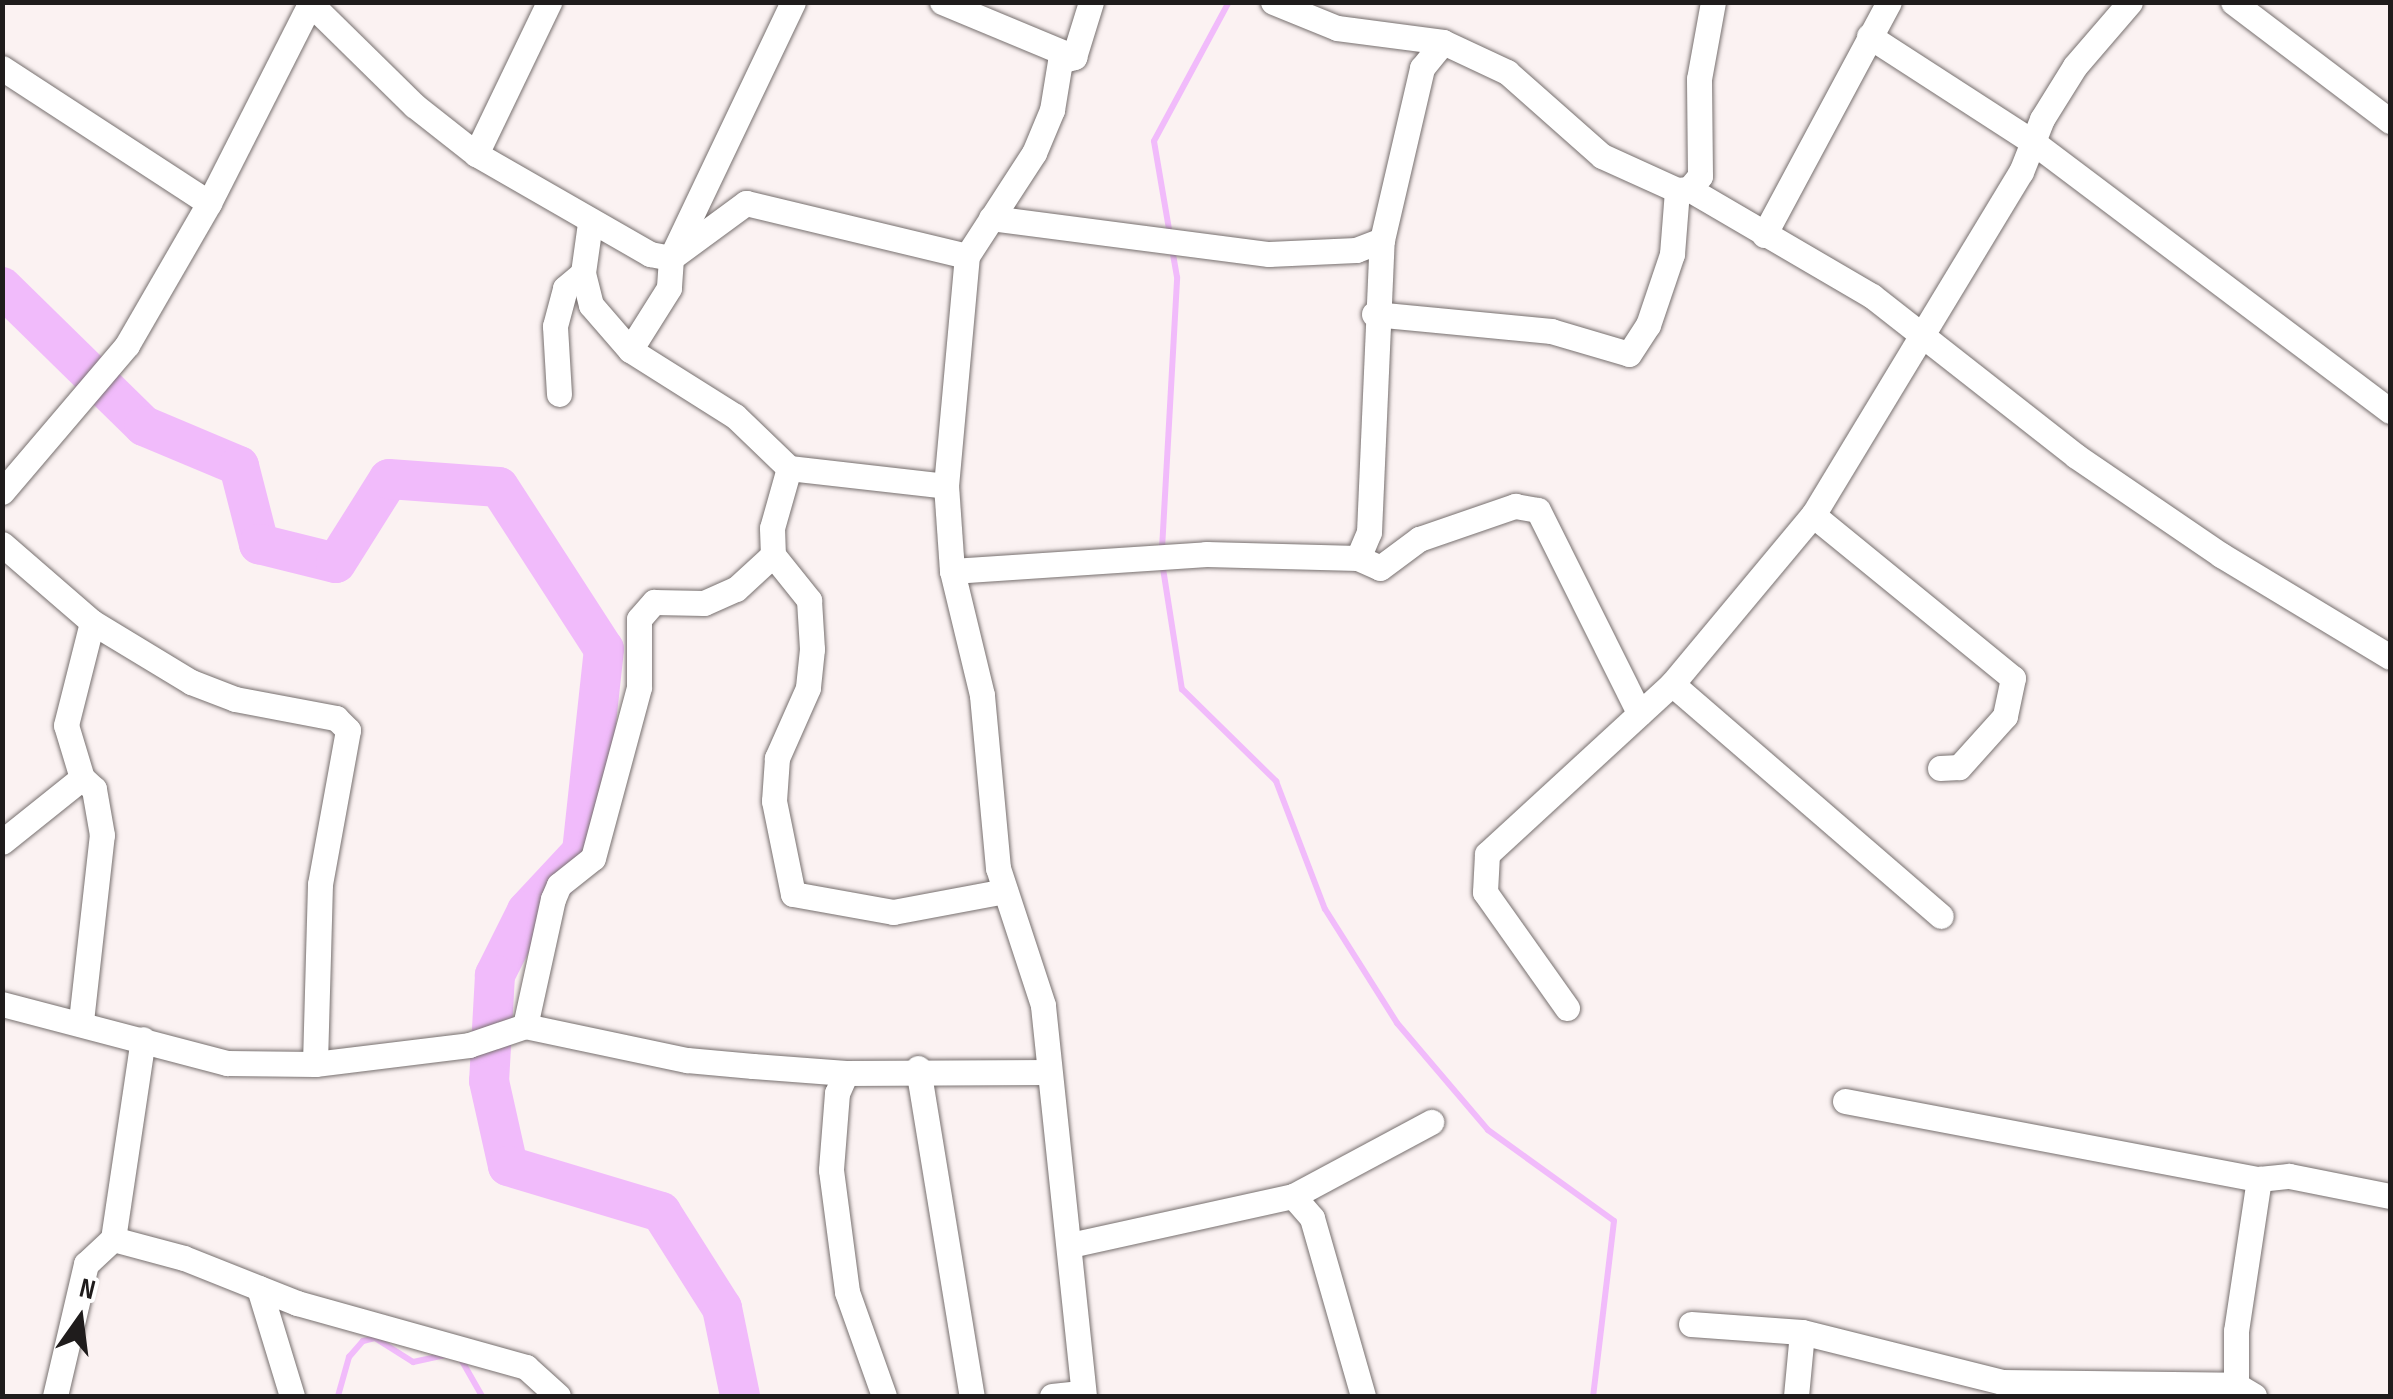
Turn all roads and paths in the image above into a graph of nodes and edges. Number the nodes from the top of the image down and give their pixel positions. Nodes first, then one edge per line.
1 (549, 2) edge
2 (793, 2) edge
3 (942, 2) edge
4 (1091, 2) edge
5 (1273, 2) edge
6 (1713, 2) edge
7 (1889, 2) edge
8 (2130, 2) edge
9 (2233, 2) edge
10 (310, 3) edge
11 (1868, 36) junction
12 (1443, 42) junction
13 (1074, 57) junction
14 (2, 68) edge
15 (2390, 121) edge
16 (2033, 142) junction
17 (476, 154) junction
18 (1683, 189) junction
19 (209, 203) junction
20 (991, 218) junction
21 (590, 223) junction
22 (1764, 235) junction
23 (1382, 240) junction
24 (967, 256) junction
25 (670, 258) junction
26 (584, 272) junction
27 (1374, 314) junction
28 (1916, 337) junction
29 (630, 350) junction
30 (559, 394) dead end
31 (2390, 412) edge
32 (789, 468) junction
33 (946, 486) junction
34 (2, 492) edge
35 (1812, 514) junction
36 (2, 544) edge
37 (773, 554) junction
38 (1358, 558) junction
39 (952, 571) junction
40 (92, 622) junction
41 (2390, 657) edge
42 (1672, 684) junction
43 (1639, 714) junction
44 (1940, 768) dead end
45 (82, 778) junction
46 (2, 842) edge
47 (1006, 892) junction
48 (1941, 916) dead end
49 (2, 1004) edge
50 (1567, 1008) dead end
51 (81, 1021) junction
52 (525, 1026) junction
53 (143, 1040) junction
54 (316, 1064) junction
55 (918, 1068) junction
56 (1049, 1072) junction
57 (846, 1073) junction
58 (1846, 1100) dead end
59 (1431, 1122) dead end
60 (2260, 1179) junction
61 (1294, 1196) junction
62 (2390, 1196) edge
63 (113, 1239) junction
64 (1070, 1245) junction
65 (259, 1288) junction
66 (1691, 1324) dead end
67 (1802, 1332) junction
68 (2000, 1389) edge
69 (2245, 1391) edge
70 (1083, 1394) edge
71 (56, 1396) edge
72 (292, 1396) edge
73 (558, 1396) edge
74 (884, 1396) edge
75 (972, 1396) edge
76 (1052, 1396) edge
77 (1363, 1396) edge
78 (1796, 1396) edge

1 - 17 street
2 - 25 street
3 - 13 street
4 - 13 street
5 - 12 street
6 - 18 street
7 - 11 street
8 - 16 street
9 - 15 street
10 - 17 street
10 - 19 street
11 - 16 street
11 - 22 street
12 - 18 street
12 - 23 street
13 - 20 street
14 - 19 street
16 - 28 street
16 - 31 street
17 - 21 street
18 - 22 street
18 - 27 street
19 - 34 street
20 - 23 street
20 - 24 street
21 - 25 street
21 - 26 street
22 - 28 street
23 - 27 street
24 - 25 street
24 - 33 street
25 - 29 street
26 - 29 street
26 - 30 street
27 - 38 street
28 - 35 street
28 - 41 street
29 - 32 street
32 - 33 street
32 - 37 street
33 - 39 street
35 - 42 street
35 - 44 street
36 - 40 street
37 - 47 street
37 - 52 street
38 - 39 street
38 - 43 street
39 - 47 street
40 - 45 street
40 - 54 street
42 - 43 street
42 - 48 street
43 - 50 street
45 - 46 street
45 - 51 street
47 - 56 street
49 - 51 street
51 - 53 street
52 - 54 street
52 - 57 street
53 - 54 street
53 - 63 street
55 - 56 street
55 - 57 street
55 - 75 street
56 - 64 street
57 - 74 street
58 - 60 street
59 - 61 street
60 - 62 street
60 - 69 street
61 - 64 street
61 - 77 street
63 - 65 street
63 - 71 street
64 - 70 street
65 - 72 street
65 - 73 street
66 - 67 street
67 - 68 street
67 - 78 street
68 - 69 street
70 - 76 street

